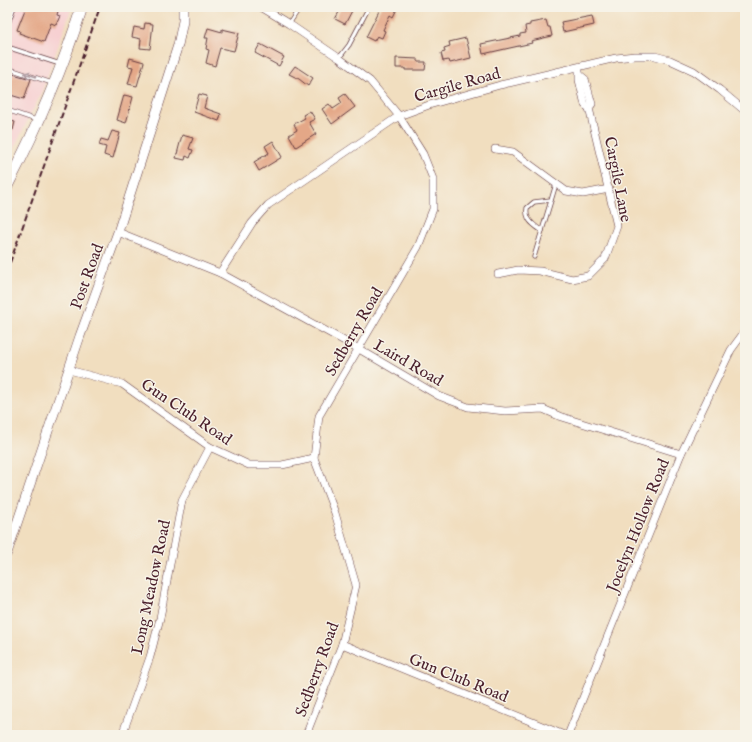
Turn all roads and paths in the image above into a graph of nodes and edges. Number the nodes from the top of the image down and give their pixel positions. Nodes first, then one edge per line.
1 (14, 7) edge
2 (82, 7) edge
3 (183, 7) edge
4 (261, 7) edge
5 (300, 7) edge
6 (369, 7) edge
7 (289, 24) junction
8 (7, 26) edge
9 (7, 47) edge
10 (339, 58) junction
11 (61, 64) junction
12 (578, 66) junction
13 (7, 68) edge
14 (54, 83) junction
15 (7, 110) edge
16 (745, 111) edge
17 (399, 116) junction
18 (37, 120) junction
19 (495, 149) dead end
20 (10, 174) edge
21 (556, 184) junction
22 (7, 186) edge
23 (609, 189) junction
24 (551, 200) junction
25 (542, 231) junction
26 (118, 232) junction
27 (534, 257) dead end
28 (220, 273) junction
29 (498, 274) dead end
30 (745, 331) edge
31 (359, 349) junction
32 (69, 370) junction
33 (210, 447) junction
34 (681, 454) junction
35 (314, 458) junction
36 (7, 553) edge
37 (342, 644) junction
38 (122, 735) edge
39 (306, 735) edge
40 (564, 735) edge
41 (568, 735) edge

1 - 8 lane
2 - 11 main road
3 - 26 street, Post Road
4 - 7 street, Sedberry Road
5 - 7 lane
6 - 10 lane
7 - 10 street, Sedberry Road
9 - 11 lane
10 - 17 street, Sedberry Road
11 - 14 main road
12 - 16 street, Cargile Road
12 - 17 street, Cargile Road
12 - 23 street, Cargile Lane
14 -> 13 lane
14 - 18 main road
15 - 18 lane
17 - 28 street, Cargile Road
17 - 31 street, Sedberry Road
18 - 20 main road
19 - 21 street
20 - 22 main road
21 - 23 street
21 - 24 lane
23 - 29 street, Cargile Lane
24 - 25 lane
24 - 25 lane
25 - 27 lane
26 - 28 street, Laird Road
26 - 32 street, Post Road
28 - 31 street, Laird Road
30 - 34 street, Jocelyn Hollow Road
31 - 34 street, Laird Road
31 - 35 street, Sedberry Road
32 - 33 street, Gun Club Road
32 - 36 street, Post Road
33 - 35 street, Gun Club Road
33 - 38 street, Long Meadow Road
34 - 41 street, Jocelyn Hollow Road
35 - 37 street, Sedberry Road
37 - 39 street, Sedberry Road
37 - 40 street, Gun Club Road

